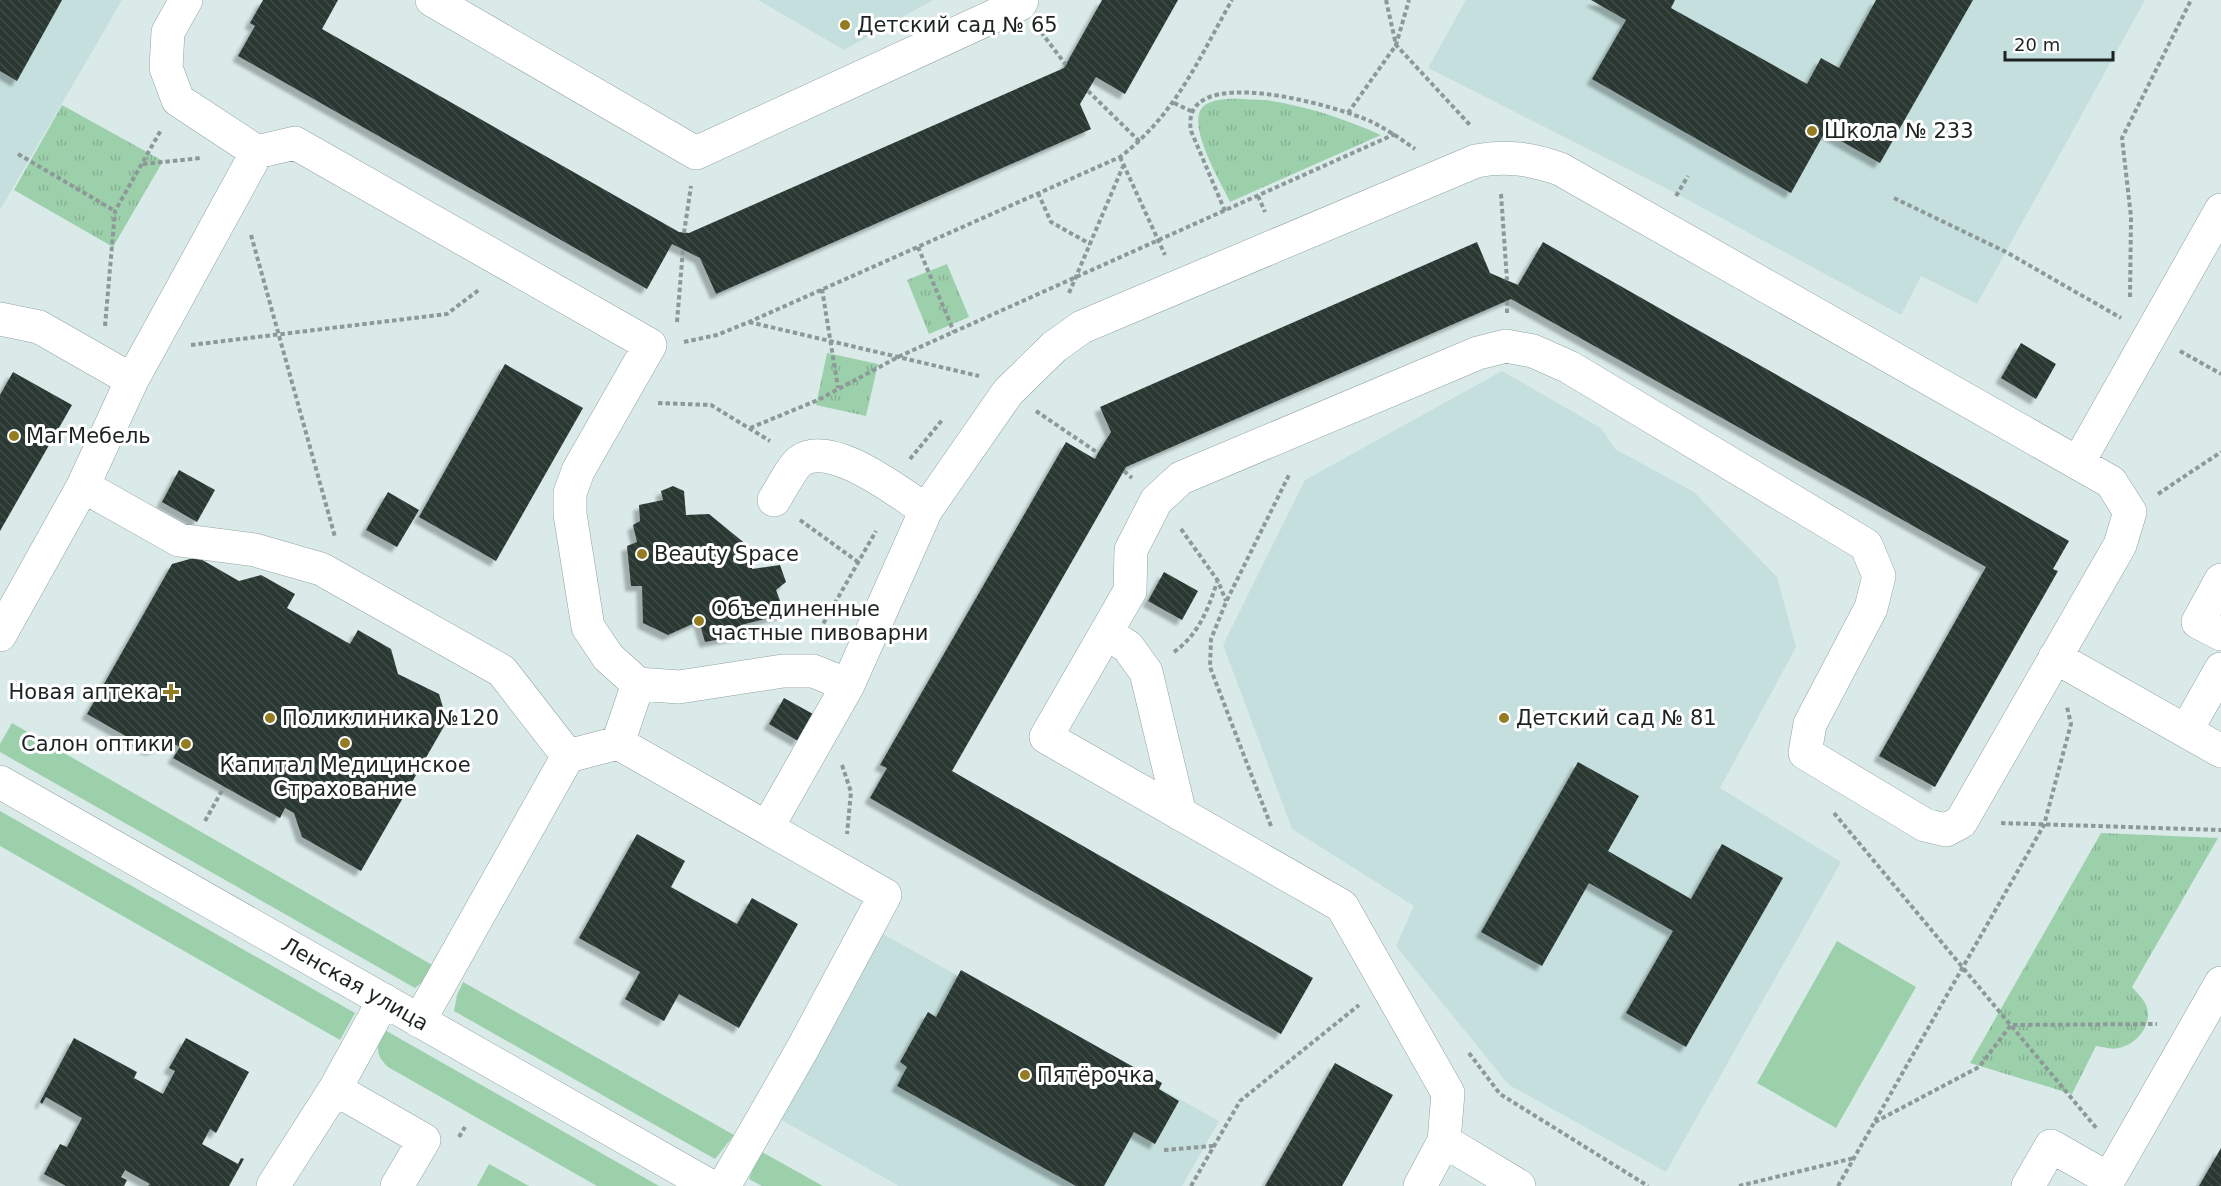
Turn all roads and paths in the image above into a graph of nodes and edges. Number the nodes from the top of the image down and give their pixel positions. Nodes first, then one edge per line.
1 (186, 0) edge
2 (432, 0) edge
3 (1232, 0) edge
4 (1386, 0) edge
5 (1409, 0) edge
6 (2191, 0) edge
7 (1021, 2) edge
8 (1396, 45) junction
9 (1066, 65) dead end
10 (1088, 91) dead end
11 (178, 100) junction
12 (1174, 103) junction
13 (1191, 111) junction
14 (1348, 113) junction
15 (1395, 134) junction
16 (1140, 142) junction
17 (257, 152) junction
18 (696, 153) junction
19 (18, 154) dead end
20 (1120, 157) junction
21 (1499, 157) junction
22 (1124, 164) junction
23 (1439, 176) junction
24 (235, 192) junction
25 (1038, 193) junction
26 (1894, 198) dead end
27 (2221, 210) edge
28 (115, 211) junction
29 (1225, 211) junction
30 (684, 233) dead end
31 (1159, 240) junction
32 (1090, 244) junction
33 (918, 247) junction
34 (682, 249) dead end
35 (507, 264) junction
36 (1076, 277) junction
37 (1507, 280) dead end
38 (1180, 286) junction
39 (822, 289) junction
40 (1068, 296) dead end
41 (0, 319) edge
42 (749, 322) junction
43 (2141, 329) junction
44 (954, 332) junction
45 (277, 334) junction
46 (830, 340) junction
47 (662, 344) junction
48 (900, 356) junction
49 (102, 363) junction
50 (138, 368) junction
51 (2221, 374) edge
52 (838, 388) junction
53 (625, 390) junction
54 (1008, 392) junction
55 (750, 428) junction
56 (2221, 452) edge
57 (1098, 453) dead end
58 (800, 461) junction
59 (2078, 463) junction
60 (1299, 468) dead end
61 (83, 486) junction
62 (774, 500) joint
63 (1156, 501) junction
64 (926, 510) junction
65 (2130, 512) junction
66 (336, 542) dead end
67 (858, 562) dead end
68 (2221, 580) edge
69 (1218, 581) junction
70 (1226, 602) junction
71 (1107, 633) junction
72 (2221, 634) edge
73 (0, 635) edge
74 (2055, 657) junction
75 (2221, 669) edge
76 (1146, 672) junction
77 (638, 684) junction
78 (848, 685) junction
79 (827, 721) junction
80 (2186, 731) junction
81 (618, 743) junction
82 (2221, 751) edge
83 (568, 756) junction
84 (0, 782) edge
85 (224, 787) dead end
86 (1831, 809) dead end
87 (1180, 814) junction
88 (205, 821) dead end
89 (1961, 822) junction
90 (2044, 825) junction
91 (768, 826) junction
92 (1272, 827) dead end
93 (2221, 831) edge
94 (844, 871) junction
95 (1962, 969) junction
96 (1386, 983) junction
97 (2221, 983) edge
98 (384, 1000) junction
99 (420, 1021) junction
100 (2198, 1024) junction
101 (2011, 1025) junction
102 (1465, 1048) dead end
103 (335, 1089) junction
104 (1874, 1122) junction
105 (1444, 1142) junction
106 (1214, 1146) junction
107 (1164, 1149) dead end
108 (1854, 1158) junction
109 (2111, 1174) edge
110 (273, 1186) edge
111 (397, 1186) edge
112 (710, 1186) edge
113 (724, 1186) edge
114 (1191, 1186) edge
115 (1420, 1186) edge
116 (1519, 1186) edge
117 (1648, 1186) edge
118 (1739, 1186) edge
119 (1838, 1186) edge
120 (2028, 1186) edge

1 - 11 street
2 - 18 street
3 - 12 path
4 - 8 path
5 - 8 path
6 - 43 path
7 - 9 path
7 - 18 street
8 - 14 path
8 - 21 path
10 - 16 path
11 - 17 street
11 - 28 path
12 - 13 path
12 - 16 path
13 - 14 path
13 - 29 path
14 - 15 path
15 - 23 path
15 - 29 path
16 - 20 path
17 - 24 street
17 - 35 street
18 - 30 path
19 - 28 path
20 - 22 path
20 - 25 path
21 - 23 street
21 - 37 path
21 - 59 street
22 - 31 path
22 - 32 path
23 - 38 street
24 - 45 path
24 - 50 street
25 - 32 path
25 - 33 path
26 - 43 path
27 - 43 street
28 - 49 path
29 - 31 path
31 - 36 path
31 - 38 path
32 - 36 path
33 - 39 path
33 - 44 path
34 - 47 path
35 - 45 path
35 - 47 street
36 - 40 path
36 - 44 path
38 - 54 street
39 - 42 path
39 - 46 path
41 - 49 street
42 - 46 path
42 - 47 path
43 - 51 path
43 - 59 street
44 - 48 path
45 - 50 path
45 - 66 path
46 - 48 path
46 - 52 path
47 - 53 street
48 - 52 path
48 - 54 path
49 - 50 street
50 - 61 street
52 - 55 path
53 - 55 path
53 - 77 street
54 - 57 path
54 - 64 street
55 - 58 path
56 - 65 path
58 - 62 street
58 - 64 street
59 - 65 street
60 - 70 path
61 - 73 street
61 - 83 street
62 - 67 path
63 - 69 path
63 - 71 street
63 - 89 street
64 - 78 street
65 - 74 street
68 - 72 street
69 - 70 path
69 - 76 path
70 - 92 path
71 - 76 street
71 - 87 street
74 - 80 street
74 - 89 street
74 - 90 path
75 - 80 street
76 - 87 street
77 - 78 street
77 - 81 street
78 - 79 street
79 - 91 street
79 - 94 path
80 - 82 street
81 - 83 street
81 - 91 street
83 - 99 street
84 - 98 street, Ленская улица
85 - 88 path
86 - 95 path
87 - 96 street
89 - 90 path
90 - 93 path
90 - 95 path
91 - 94 street
94 - 113 street
95 - 101 path
95 - 104 path
96 - 105 street
96 - 106 path
97 - 100 street
98 - 99 street, Ленская улица
98 - 103 street
99 - 112 street, Ленская улица
100 - 101 path
100 - 109 street
101 - 104 path
101 - 109 path
102 - 117 path
103 - 110 street
103 - 111 street
104 - 108 path
105 - 115 street
105 - 116 street
106 - 107 path
106 - 114 path
108 - 118 path
108 - 119 path
109 - 120 street

